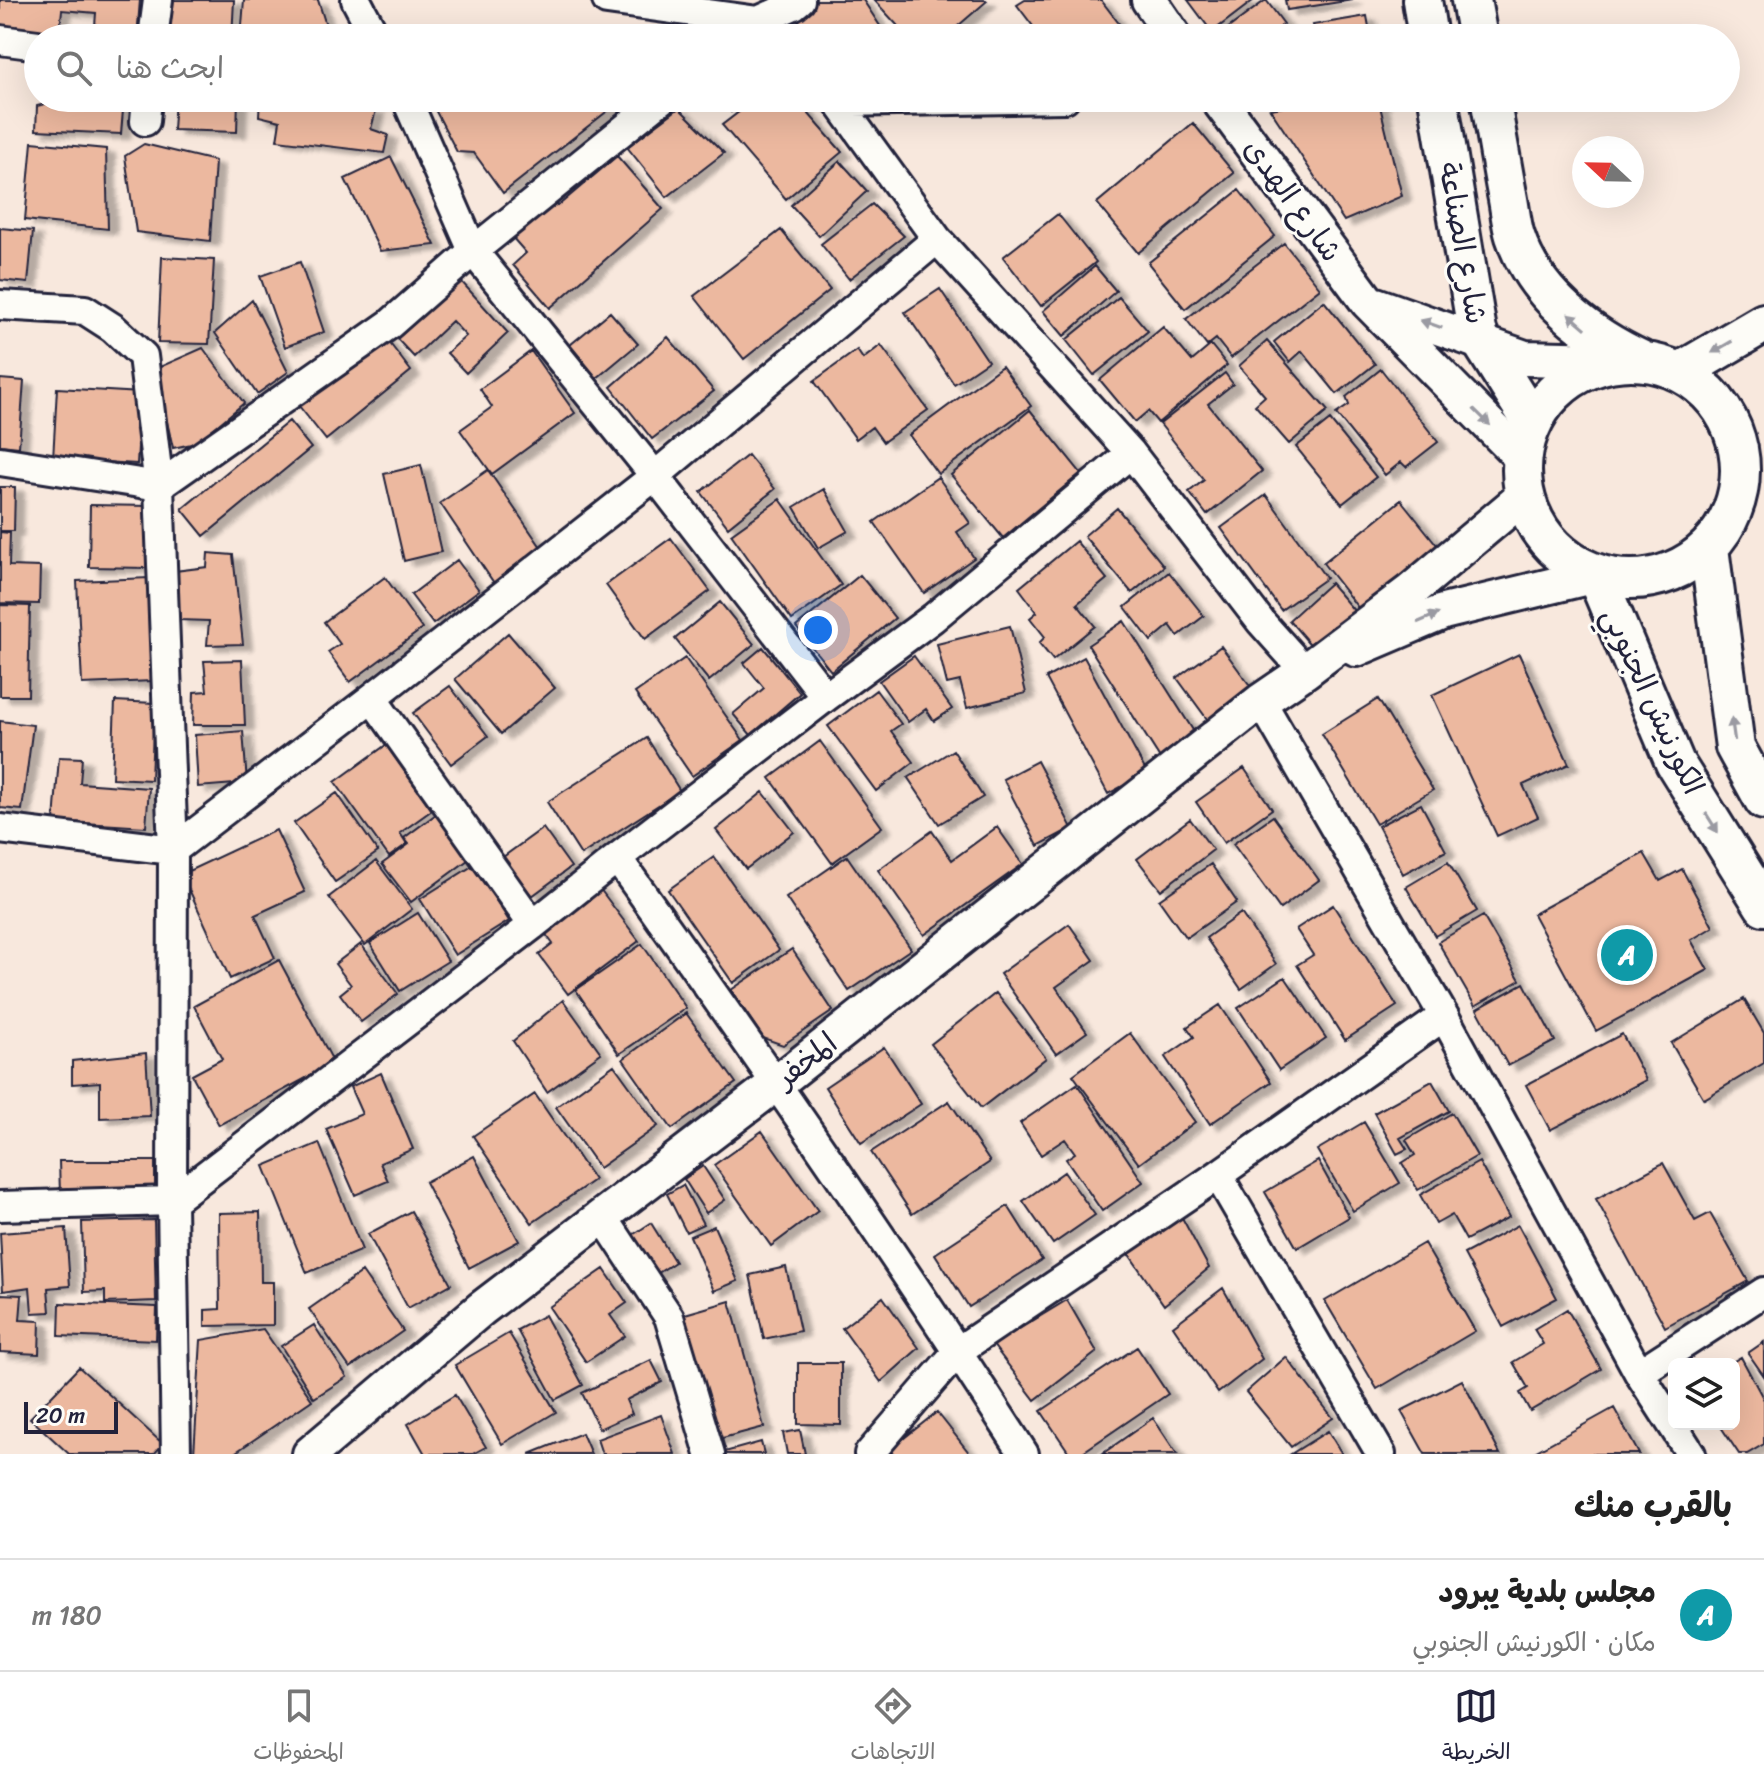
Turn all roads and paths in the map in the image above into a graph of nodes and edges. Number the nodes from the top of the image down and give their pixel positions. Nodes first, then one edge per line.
1 (158, 0) edge
2 (356, 0) edge
3 (607, 0) edge
4 (800, 0) edge
5 (1149, 0) edge
6 (1422, 0) edge
7 (1471, 0) edge
8 (155, 24) edge
9 (369, 24) edge
10 (720, 24) edge
11 (768, 24) edge
12 (1165, 24) edge
13 (1426, 24) edge
14 (1475, 24) edge
15 (0, 40) edge
16 (24, 43) edge
17 (412, 112) edge
18 (646, 112) edge
19 (846, 112) edge
20 (1227, 112) edge
21 (1440, 112) edge
22 (1493, 112) edge
23 (937, 239) junction
24 (473, 251) junction
25 (1368, 302) junction
26 (0, 305) edge
27 (1764, 323) edge
28 (1481, 341) junction
29 (1643, 361) junction
30 (1680, 372) junction
31 (1527, 440) junction
32 (1131, 453) junction
33 (1752, 457) edge
34 (0, 461) edge
35 (655, 476) junction
36 (159, 486) junction
37 (1524, 496) junction
38 (1709, 548) junction
39 (1596, 575) junction
40 (1305, 671) junction
41 (826, 697) junction
42 (372, 698) junction
43 (1261, 701) junction
44 (1764, 800) edge
45 (0, 829) edge
46 (173, 850) junction
47 (617, 858) junction
48 (1764, 906) edge
49 (533, 925) junction
50 (1444, 1016) junction
51 (777, 1083) junction
52 (1218, 1175) junction
53 (172, 1201) junction
54 (0, 1206) edge
55 (603, 1217) junction
56 (1764, 1292) edge
57 (958, 1351) junction
58 (1639, 1373) junction
59 (176, 1454) edge
60 (311, 1454) edge
61 (710, 1454) edge
62 (869, 1454) edge
63 (1024, 1454) edge
64 (1381, 1454) edge
65 (1691, 1454) edge

1 - 8 street
2 - 9 street
3 - 10 street
4 - 11 street
5 - 12 street
6 - 13 main road
7 - 14 main road
15 - 16 street
17 - 24 street
18 - 24 street
19 - 23 street
20 - 25 street, شارع الهدى
21 - 28 main road, شارع الصناعة
29 -> 22 main road, شارع الصناعة
23 - 32 street
23 - 35 street
24 - 35 street
24 - 36 street
28 -> 25 street
25 -> 31 street, شارع الهدى
26 - 36 street
27 -> 30 main road
28 - 29 street
28 - 31 main road, شارع الصناعة
29 - 30 main road
29 - 31 main road
30 - 33 main road
31 - 37 main road
32 - 40 street
32 - 41 street
33 - 38 main road
34 - 36 street
35 - 41 street
35 - 42 street
36 - 46 street
37 - 39 main road
37 - 40 street
38 - 39 main road
44 -> 38 main road, الكورنيش الجنوبي
40 -> 39 street
39 -> 48 main road, الكورنيش الجنوبي
40 - 43 street, المخفر
41 - 47 street
42 - 46 street
42 - 49 street
43 - 50 street
43 - 51 street, المخفر
45 - 46 street
46 - 53 street
47 - 49 street
47 - 51 street
49 - 53 street
50 - 52 street
50 - 58 street
51 - 55 street, المخفر
51 - 57 street
52 - 57 street
52 - 64 street
53 - 54 street
53 - 59 street
55 - 60 street, المخفر
55 - 61 street
56 - 58 street
57 - 62 street
57 - 63 street
58 - 65 street

